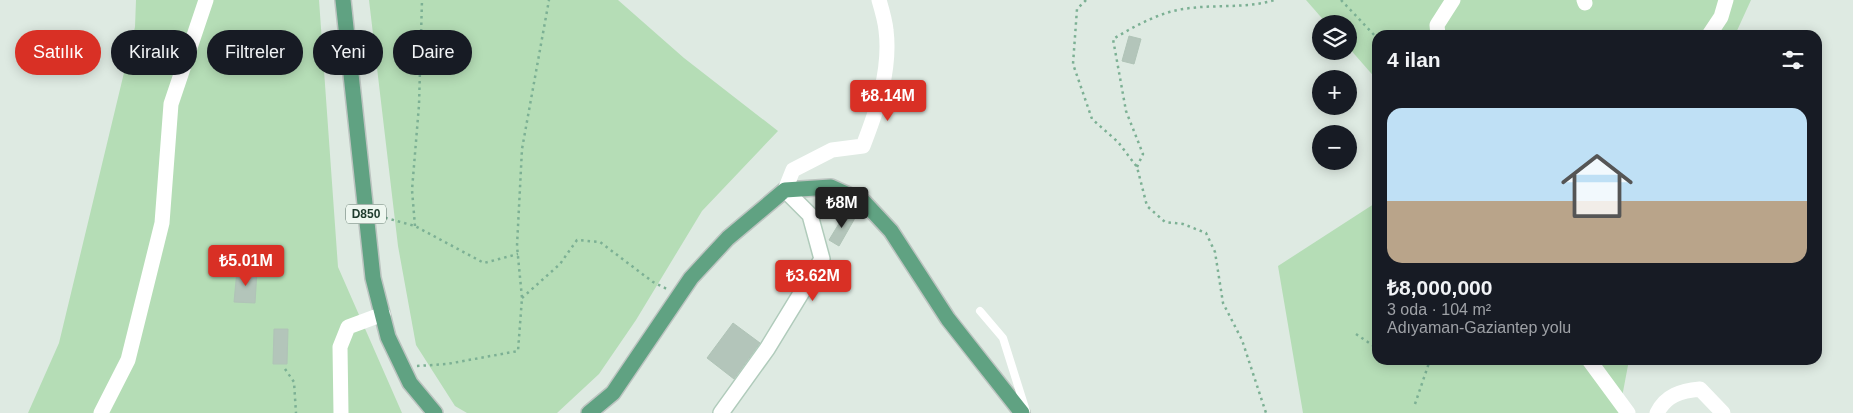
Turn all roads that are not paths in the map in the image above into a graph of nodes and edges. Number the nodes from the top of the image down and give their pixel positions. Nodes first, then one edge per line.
1 (206, 0) edge
2 (343, 0) edge
3 (879, 0) edge
4 (1453, 0) edge
5 (1726, 0) edge
6 (1438, 30) edge
7 (1712, 30) edge
8 (785, 190) junction
9 (980, 311) dead end
10 (383, 314) junction
11 (1593, 365) edge
12 (101, 413) edge
13 (341, 413) edge
14 (435, 413) edge
15 (589, 413) edge
16 (721, 413) edge
17 (1022, 413) edge
18 (1027, 413) edge
19 (1628, 413) edge
20 (1658, 413) edge
21 (1722, 413) edge

1 - 12 street
2 - 10 main road, D850
3 - 8 street
4 - 6 street
5 - 7 street
8 - 15 main road
8 - 16 street
8 - 17 main road
9 - 18 lane
10 - 13 street
10 - 14 main road, D850
11 - 19 street
20 - 21 street

